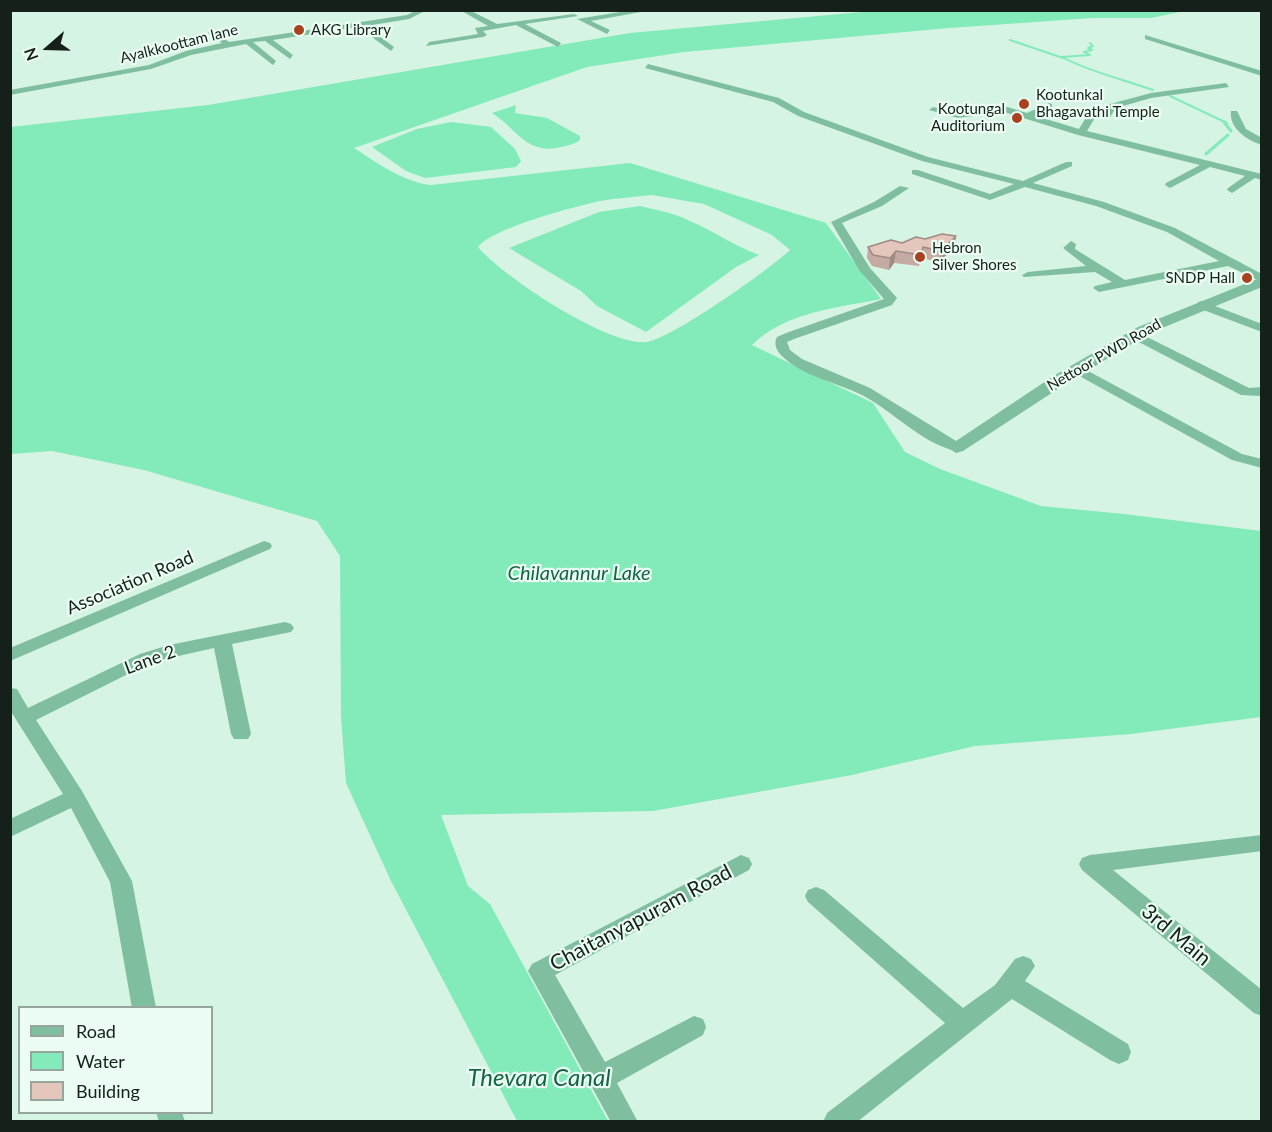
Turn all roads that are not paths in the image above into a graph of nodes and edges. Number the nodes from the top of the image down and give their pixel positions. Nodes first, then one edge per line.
1 (424, 10) edge
2 (463, 10) edge
3 (561, 10) edge
4 (649, 10) edge
5 (352, 16) dead end
6 (574, 16) junction
7 (583, 20) junction
8 (517, 23) junction
9 (359, 24) junction
10 (494, 26) junction
11 (211, 31) dead end
12 (309, 32) junction
13 (608, 32) dead end
14 (1148, 37) dead end
15 (266, 38) junction
16 (247, 41) junction
17 (228, 44) junction
18 (429, 44) dead end
19 (558, 45) dead end
20 (392, 49) dead end
21 (290, 57) dead end
22 (273, 63) dead end
23 (648, 66) dead end
24 (1262, 74) edge
25 (1226, 85) dead end
26 (10, 93) edge
27 (1050, 106) dead end
28 (933, 110) dead end
29 (1234, 113) dead end
30 (1030, 115) junction
31 (1081, 133) junction
32 (1262, 142) edge
33 (1069, 164) dead end
34 (1209, 164) junction
35 (915, 172) dead end
36 (1257, 176) edge
37 (1024, 184) junction
38 (1170, 184) dead end
39 (904, 188) dead end
40 (1232, 190) dead end
41 (1071, 244) dead end
42 (1229, 262) junction
43 (1097, 268) junction
44 (1028, 275) dead end
45 (1262, 280) edge
46 (1123, 284) junction
47 (1099, 288) dead end
48 (1202, 305) junction
49 (1262, 328) edge
50 (1135, 335) junction
51 (1077, 369) junction
52 (1262, 391) edge
53 (956, 447) joint
54 (1262, 464) edge
55 (264, 546) dead end
56 (285, 628) dead end
57 (222, 641) junction
58 (10, 655) edge
59 (10, 694) edge
60 (24, 718) junction
61 (240, 735) dead end
62 (75, 797) junction
63 (10, 829) edge
64 (1262, 843) edge
65 (741, 864) dead end
66 (816, 896) dead end
67 (1262, 1005) edge
68 (144, 1006) edge
69 (963, 1024) junction
70 (694, 1027) dead end
71 (1119, 1052) dead end
72 (599, 1078) junction
73 (625, 1122) edge
74 (836, 1122) edge

1 - 9 street, Ayalkkoottam lane
2 - 10 street
3 - 6 street
4 - 7 street
5 - 12 street
6 - 7 street
6 - 8 street
7 - 13 street
8 - 10 street
8 - 19 street
9 - 12 street, Ayalkkoottam lane
9 - 20 street
10 - 18 street
11 - 17 street
12 - 15 street, Ayalkkoottam lane
14 - 24 street
15 - 16 street, Ayalkkoottam lane
15 - 21 street
16 - 17 street, Ayalkkoottam lane
16 - 22 street
17 - 26 street, Ayalkkoottam lane
23 - 37 street
25 - 31 street
27 - 30 street
28 - 30 street
29 - 32 street
30 - 31 street
31 - 34 street
33 - 37 street
34 - 36 street
34 - 38 street
35 - 37 street
36 - 40 street
37 - 42 street
39 - 53 street
41 - 43 street
42 - 45 street
42 - 46 street
43 - 44 street
43 - 46 street
45 - 48 street, Nettoor PWD Road
46 - 47 street
48 - 49 street
48 - 50 street, Nettoor PWD Road
50 - 51 street, Nettoor PWD Road
50 - 52 street
51 - 53 street, Nettoor PWD Road
51 - 54 street
55 - 58 street, Association Road
56 - 57 street, Lane 2
57 - 60 street, Lane 2
57 - 61 street
59 - 60 street
60 - 62 street
62 - 63 street
62 - 68 street
64 - 67 street, 3rd Main
65 - 72 street, Chaitanyapuram Road
66 - 69 street
69 - 71 street
69 - 74 street
70 - 72 street
72 - 73 street

